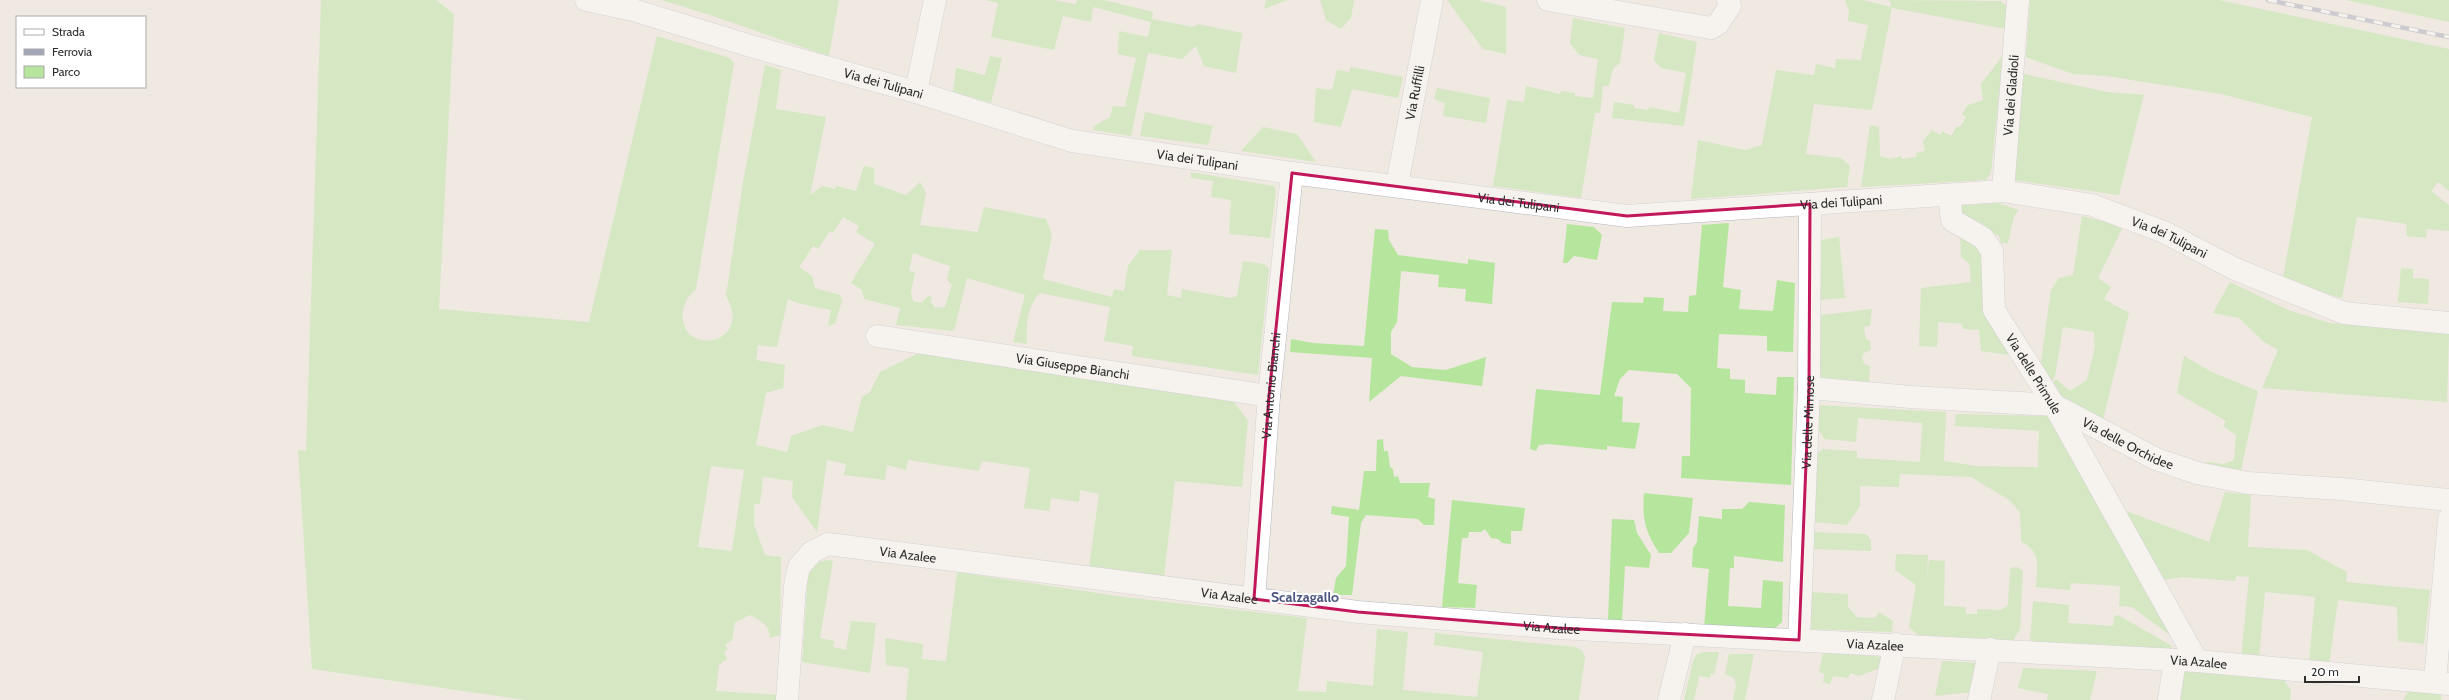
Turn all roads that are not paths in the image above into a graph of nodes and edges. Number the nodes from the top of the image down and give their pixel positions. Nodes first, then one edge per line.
1 (586, 0) edge
2 (935, 0) edge
3 (1432, 0) edge
4 (1548, 0) edge
5 (1639, 0) edge
6 (1728, 0) edge
7 (2018, 0) edge
8 (1616, 12) junction
9 (916, 92) junction
10 (1292, 173) junction
11 (1397, 185) junction
12 (2003, 191) junction
13 (1949, 195) junction
14 (1810, 204) junction
15 (2449, 323) edge
16 (877, 336) dead end
17 (1809, 388) junction
18 (1270, 396) junction
19 (2054, 405) junction
20 (2449, 500) edge
21 (2449, 519) edge
22 (1254, 599) junction
23 (1685, 634) junction
24 (1800, 640) junction
25 (1895, 644) junction
26 (1990, 649) junction
27 (2175, 660) junction
28 (2197, 661) junction
29 (2442, 683) edge
30 (788, 700) edge
31 (1669, 700) edge
32 (1883, 700) edge
33 (1978, 700) edge
34 (2170, 700) edge

1 - 9 street, Via dei Tulipani
2 - 9 street
3 - 11 street, Via Ruffilli
4 - 8 street
5 - 8 street
6 - 8 street
7 - 12 street, Via dei Gladioli
9 - 10 street, Via dei Tulipani
10 - 11 street, Via dei Tulipani
10 - 18 street, Via Antonio Bianchi
11 - 14 street, Via dei Tulipani
12 - 13 street, Via dei Tulipani
12 - 15 street, Via dei Tulipani
13 - 14 street, Via dei Tulipani
13 - 19 street, Via delle Primule
14 - 17 street, Via delle Mimose
16 - 18 street, Via Giuseppe Bianchi
17 - 19 street, Via delle Orchidee
17 - 24 street, Via delle Mimose
18 - 22 street, Via Antonio Bianchi
19 - 20 street, Via delle Orchidee
19 - 28 street, Via delle Primule
21 - 29 street
22 - 23 street, Via Azalee
22 - 30 street, Via Azalee
23 - 24 street, Via Azalee
23 - 31 street
24 - 25 street, Via Azalee
25 - 26 street, Via Azalee
25 - 32 street
26 - 27 street, Via Azalee
26 - 33 street
27 - 28 street, Via Azalee
27 - 34 street
28 - 29 street, Via Azalee

